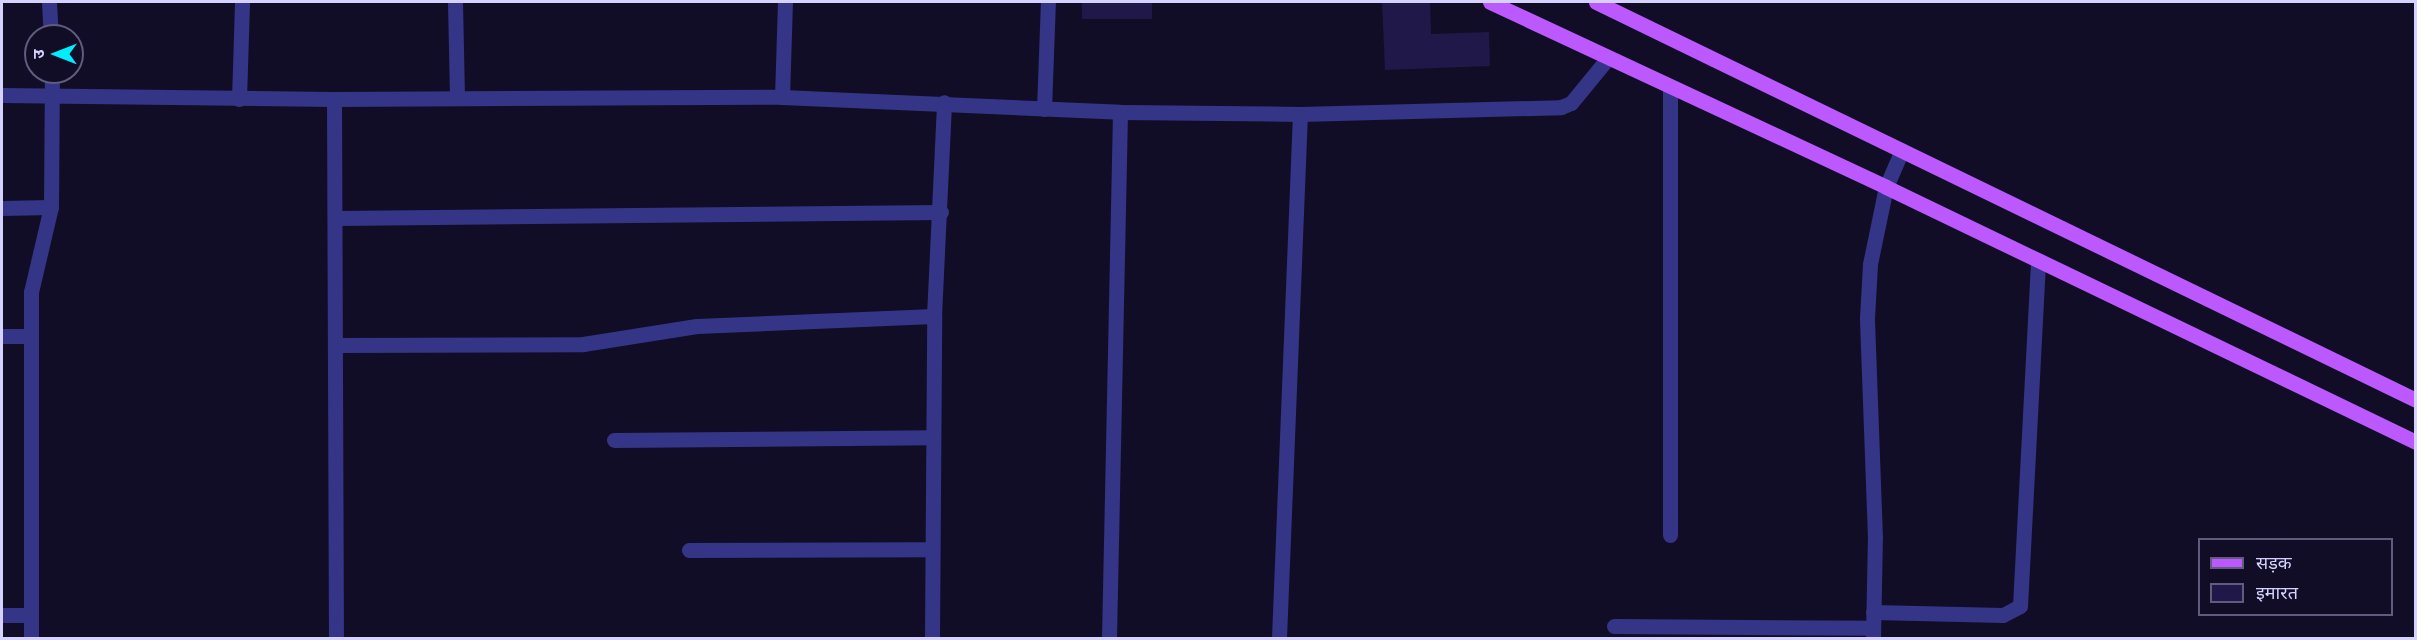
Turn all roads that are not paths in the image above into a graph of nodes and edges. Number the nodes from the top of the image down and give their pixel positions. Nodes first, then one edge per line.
1 (49, 2) edge
2 (242, 2) edge
3 (455, 2) edge
4 (785, 2) edge
5 (1048, 2) edge
6 (1490, 2) edge
7 (1596, 2) edge
8 (50, 24) edge
9 (1608, 58) junction
10 (53, 84) edge
11 (1670, 88) junction
12 (2, 95) edge
13 (53, 95) junction
14 (457, 96) junction
15 (782, 97) junction
16 (239, 99) junction
17 (334, 99) junction
18 (944, 102) junction
19 (1044, 109) junction
20 (1120, 112) junction
21 (1300, 114) junction
22 (1902, 150) junction
23 (1886, 187) junction
24 (2, 207) edge
25 (51, 207) junction
26 (941, 212) junction
27 (336, 218) junction
28 (2038, 260) junction
29 (934, 316) junction
30 (2, 336) edge
31 (31, 336) junction
32 (336, 345) junction
33 (2415, 400) edge
34 (933, 437) junction
35 (614, 440) dead end
36 (2415, 442) edge
37 (1670, 535) dead end
38 (932, 549) junction
39 (689, 550) dead end
40 (2, 615) edge
41 (31, 615) junction
42 (1614, 626) dead end
43 (1873, 626) edge
44 (31, 639) edge
45 (336, 639) edge
46 (932, 639) edge
47 (1109, 639) edge
48 (1279, 639) edge

1 - 8 street
2 - 16 street
3 - 14 street
4 - 15 street
5 - 19 street
6 - 9 main road
7 - 22 main road
9 - 11 main road
9 - 21 street
10 - 13 street
11 - 23 main road
11 - 37 street
12 - 13 street
13 - 16 street
13 - 25 street
14 - 15 street
14 - 17 street
15 - 18 street
16 - 17 street
17 - 27 street
18 - 19 street
18 - 26 street
19 - 20 street
20 - 21 street
20 - 47 street
21 - 48 street
22 - 23 street
22 - 33 main road
23 - 28 main road
23 - 43 street
24 - 25 street
25 - 31 street
26 - 27 street
26 - 29 street
27 - 32 street
28 - 36 main road
28 - 43 street
29 - 32 street
29 - 34 street
30 - 31 street
31 - 41 street
32 - 45 street
34 - 35 street
34 - 38 street
38 - 39 street
38 - 46 street
40 - 41 street
41 - 44 street
42 - 43 street

